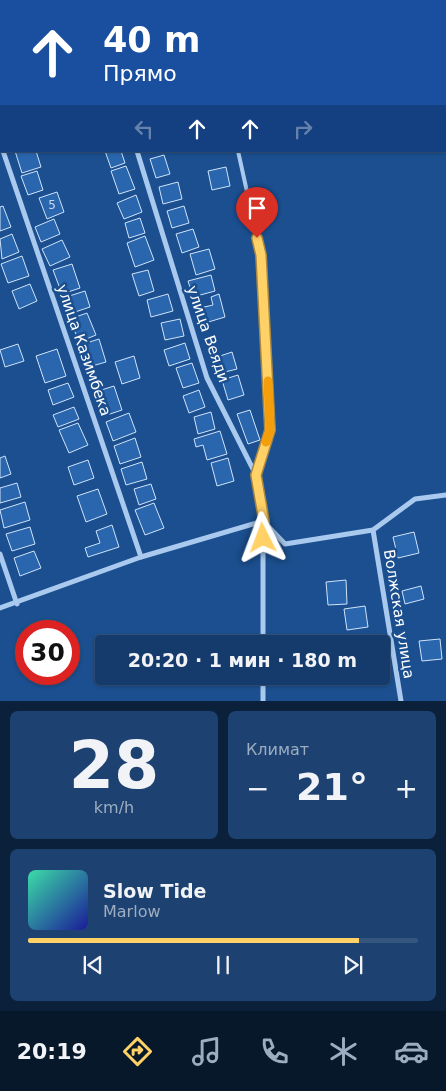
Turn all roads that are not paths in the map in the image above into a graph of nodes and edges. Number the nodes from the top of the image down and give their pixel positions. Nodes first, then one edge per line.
1 (3, 152) edge
2 (137, 152) edge
3 (238, 152) edge
4 (256, 475) junction
5 (446, 495) edge
6 (264, 521) junction
7 (372, 530) junction
8 (0, 554) edge
9 (141, 557) junction
10 (17, 604) junction
11 (0, 608) edge
12 (263, 635) edge
13 (263, 685) edge
14 (263, 701) edge
15 (400, 701) edge

1 - 9 street, улица Казимбека
2 - 4 street, улица Веяди
3 - 4 lane
4 - 6 street, улица Веяди
5 - 7 street
6 - 7 street
6 - 9 street
6 - 12 street, улица Веяди
7 - 15 street, Волжская улица
8 - 10 street
9 - 10 street
10 - 11 street
13 - 14 street

